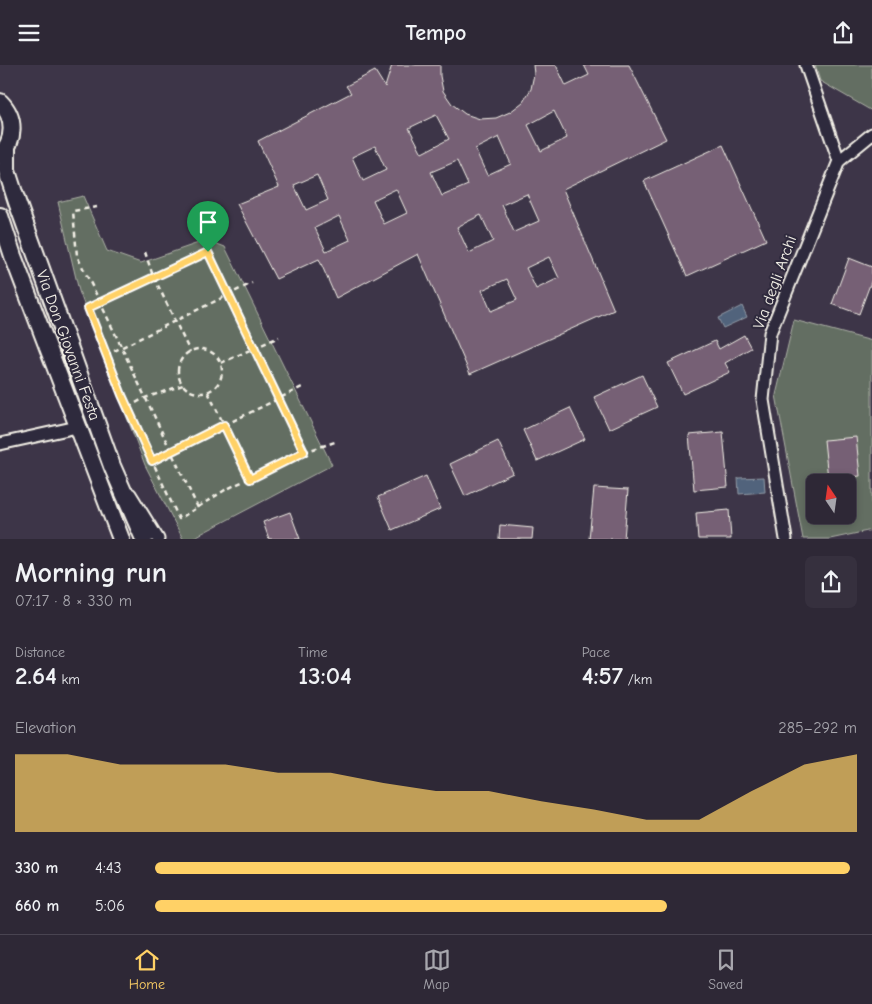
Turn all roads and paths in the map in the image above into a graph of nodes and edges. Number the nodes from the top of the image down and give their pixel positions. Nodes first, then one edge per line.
1 (806, 65) edge
2 (0, 102) edge
3 (872, 134) edge
4 (3, 152) edge
5 (839, 161) junction
6 (97, 207) dead end
7 (0, 216) edge
8 (198, 233) dead end
9 (145, 252) dead end
10 (208, 252) junction
11 (154, 276) junction
12 (252, 283) dead end
13 (228, 295) junction
14 (100, 302) junction
15 (176, 322) junction
16 (279, 337) dead end
17 (122, 347) junction
18 (253, 348) junction
19 (190, 351) junction
20 (106, 355) junction
21 (221, 363) junction
22 (183, 385) junction
23 (304, 386) dead end
24 (208, 392) junction
25 (146, 398) junction
26 (278, 399) junction
27 (128, 407) junction
28 (224, 425) junction
29 (77, 427) junction
30 (335, 442) dead end
31 (0, 444) edge
32 (171, 451) junction
33 (304, 452) junction
34 (152, 461) junction
35 (112, 465) junction
36 (250, 479) junction
37 (198, 508) junction
38 (121, 539) edge
39 (144, 539) edge
40 (158, 539) edge
41 (786, 539) edge

1 - 5 street
2 - 4 main road, Via Don Giovanni Festa
3 - 5 street
4 - 35 main road, Via Don Giovanni Festa
5 - 41 street, Via degli Archi
6 - 14 path
7 - 29 main road, Via Don Giovanni Festa
8 - 10 path
9 - 11 path
10 - 11 path
10 - 13 path
11 - 14 path
11 - 15 path
12 - 13 path
13 - 15 path
13 - 18 path
14 - 17 path
14 - 20 path
15 - 17 path
15 - 19 path
16 - 18 path
17 - 20 path
17 - 25 path
18 - 21 path
18 - 26 path
19 - 21 path
19 - 22 path
20 - 27 path
21 - 24 path
22 - 24 path
22 - 25 path
23 - 26 path
24 - 28 path
25 - 27 path
25 - 32 path
26 - 28 path
26 - 33 path
27 - 34 path
28 - 32 path
28 - 36 path
29 - 31 street
29 - 38 main road, Via Don Giovanni Festa
30 - 33 path
32 - 34 path
32 - 37 path
33 - 36 path
34 - 37 path
35 - 39 main road, Via Don Giovanni Festa
35 - 40 street
36 - 37 path

